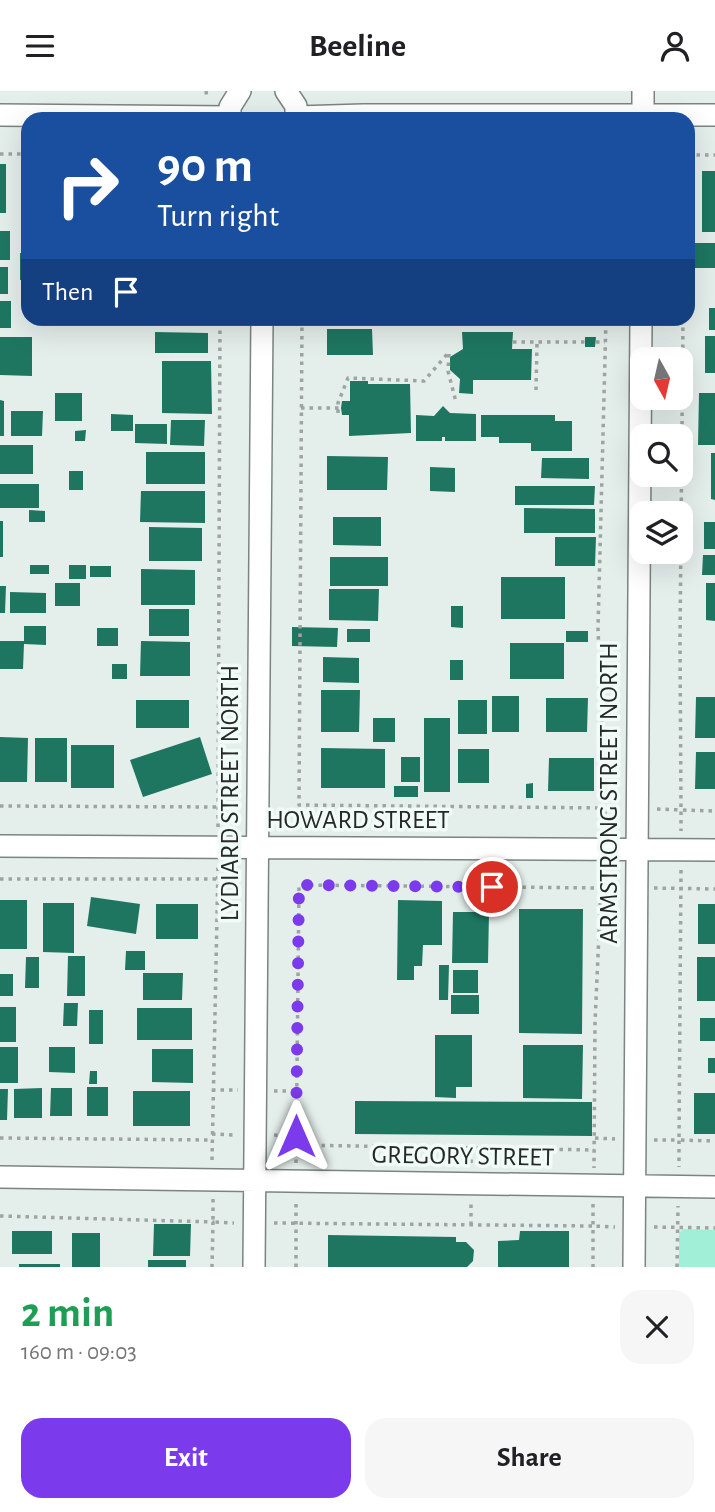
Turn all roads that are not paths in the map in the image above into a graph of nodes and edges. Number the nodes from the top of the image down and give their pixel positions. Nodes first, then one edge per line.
1 (240, 91) edge
2 (286, 91) edge
3 (643, 91) edge
4 (231, 112) edge
5 (296, 112) edge
6 (643, 112) edge
7 (0, 115) edge
8 (21, 115) edge
9 (695, 115) edge
10 (715, 115) edge
11 (262, 326) edge
12 (641, 326) edge
13 (0, 846) edge
14 (258, 847) junction
15 (636, 849) junction
16 (715, 850) edge
17 (0, 1177) edge
18 (255, 1182) junction
19 (635, 1186) junction
20 (715, 1187) edge
21 (254, 1267) edge
22 (634, 1267) edge

1 - 4 street
2 - 5 street
3 - 6 street
7 - 8 street
9 - 10 street
11 - 14 street, LYDIARD STREET NORTH
12 - 15 street, ARMSTRONG STREET NORTH
13 - 14 street, HOWARD STREET
14 - 15 street, HOWARD STREET
14 - 18 street, LYDIARD STREET NORTH
15 - 16 street, HOWARD STREET
15 - 19 street, ARMSTRONG STREET NORTH
17 - 18 street, GREGORY STREET
18 - 19 street, GREGORY STREET
18 - 21 street, LYDIARD STREET NORTH
19 - 20 street, GREGORY STREET
19 - 22 street, ARMSTRONG STREET NORTH

